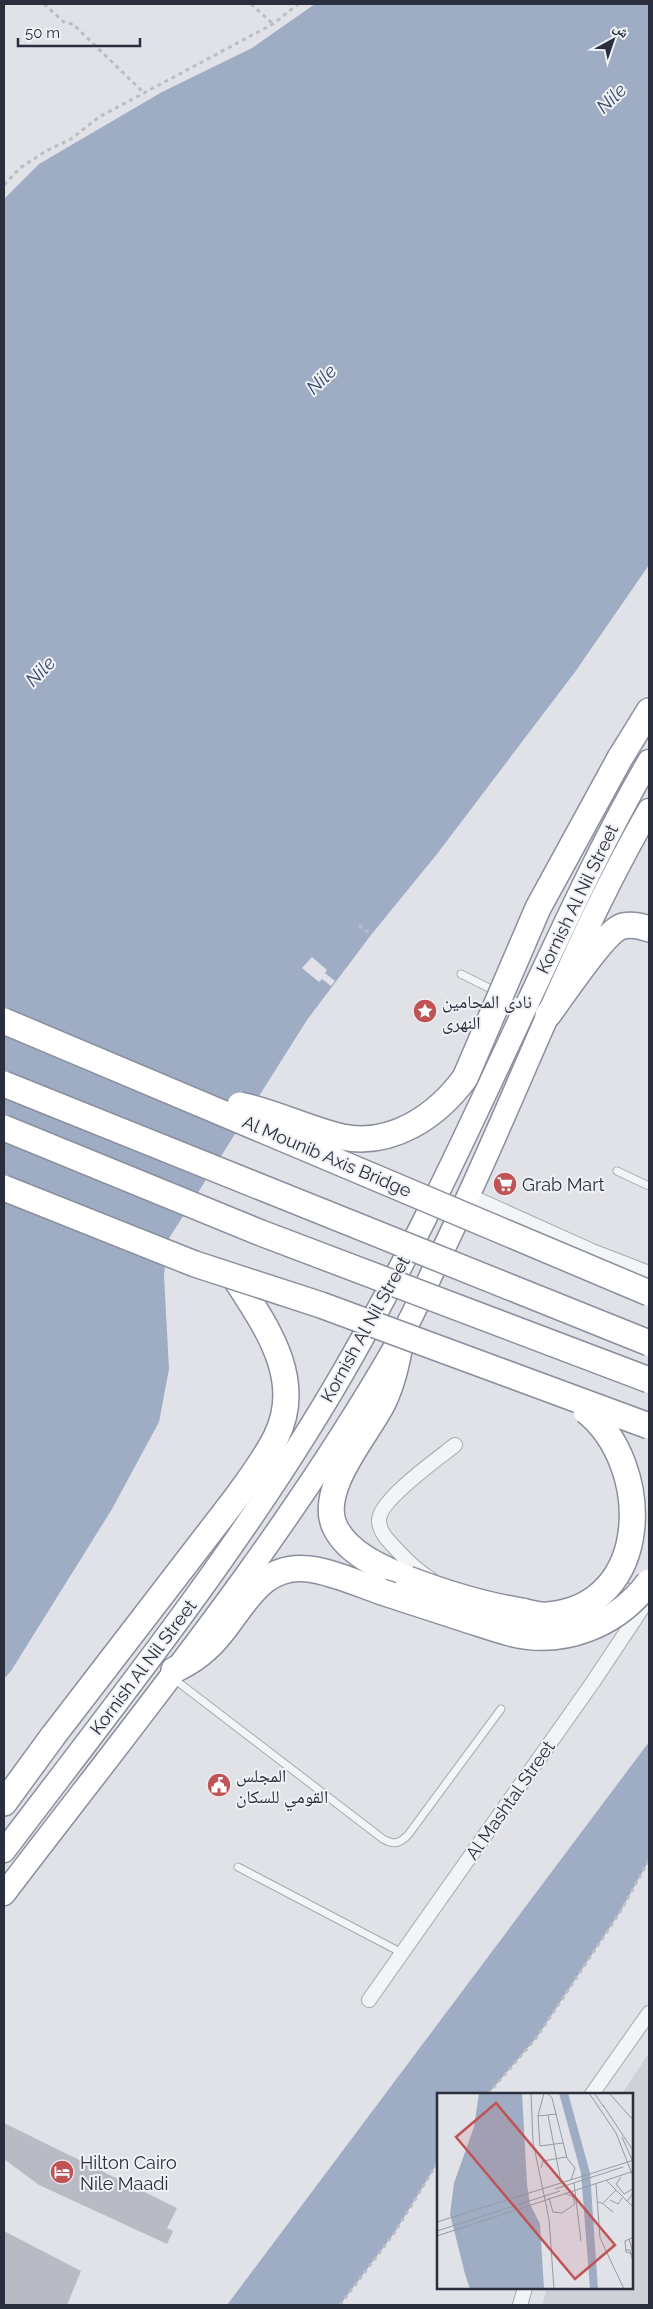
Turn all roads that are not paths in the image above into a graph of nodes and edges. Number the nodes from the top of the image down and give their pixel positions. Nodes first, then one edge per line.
1 (649, 711) edge
2 (649, 760) edge
3 (649, 810) edge
4 (649, 929) edge
5 (461, 974) dead end
6 (537, 1011) junction
7 (4, 1021) edge
8 (4, 1084) edge
9 (198, 1101) junction
10 (4, 1128) edge
11 (617, 1171) dead end
12 (649, 1186) edge
13 (4, 1188) edge
14 (470, 1196) junction
15 (649, 1273) edge
16 (235, 1278) junction
17 (649, 1293) edge
18 (401, 1337) junction
19 (649, 1343) edge
20 (649, 1380) edge
21 (536, 1384) junction
22 (649, 1426) edge
23 (455, 1445) dead end
24 (648, 1594) edge
25 (172, 1673) junction
26 (501, 1709) dead end
27 (4, 1803) edge
28 (4, 1851) edge
29 (238, 1867) dead end
30 (4, 1894) edge
31 (402, 1953) junction
32 (369, 2000) dead end
33 (649, 2013) edge
34 (593, 2093) edge
35 (525, 2289) edge
36 (520, 2305) edge

1 - 9 highway, bridge
2 - 6 highway, Kornish Al Nil Street
3 - 6 highway, Kornish Al Nil Street
4 - 6 highway
5 - 6 lane
6 - 14 highway, Kornish Al Nil Street
6 - 28 highway, Kornish Al Nil Street
7 - 9 highway, Al Mounib Axis Bridge, bridge
8 - 19 highway, bridge
9 - 17 highway, Al Mounib Axis Bridge, bridge
10 - 20 highway, bridge
11 - 12 lane
13 - 16 highway, bridge
14 - 15 street
14 - 18 highway, Kornish Al Nil Street
16 - 21 highway, bridge
16 - 27 highway
18 - 21 highway, bridge
18 - 25 highway, Kornish Al Nil Street
21 - 22 highway, bridge
23 - 24 street
24 - 25 highway, bridge
24 - 31 street, Al Mashtal Street
25 - 26 lane
25 - 30 highway, Kornish Al Nil Street
29 - 31 lane
31 - 32 street, Al Mashtal Street
33 - 34 street
35 - 36 street

